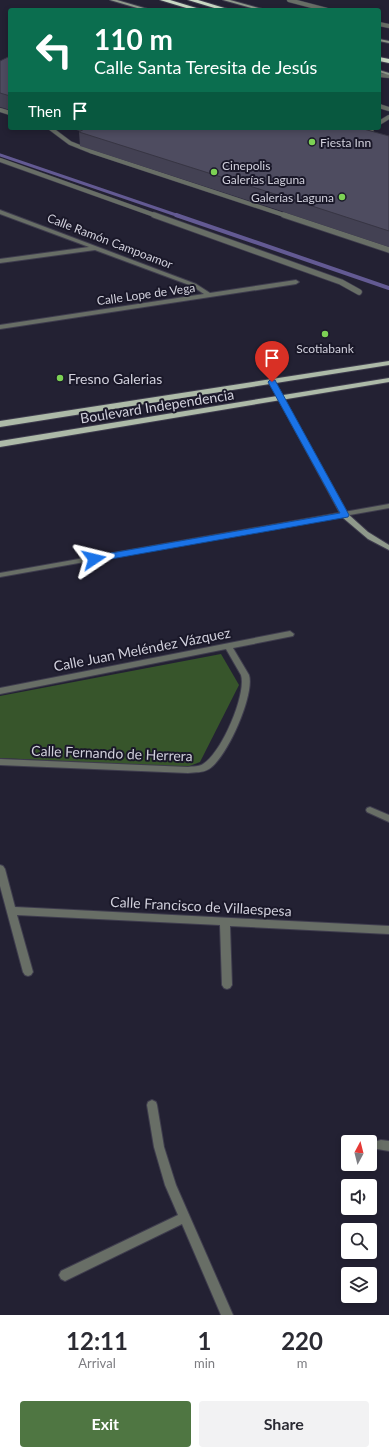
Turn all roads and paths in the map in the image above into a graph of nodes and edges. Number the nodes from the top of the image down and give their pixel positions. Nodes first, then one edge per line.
1 (112, 0) edge
2 (163, 0) edge
3 (190, 0) edge
4 (225, 0) edge
5 (289, 0) edge
6 (142, 8) edge
7 (193, 8) edge
8 (220, 8) edge
9 (256, 8) edge
10 (319, 8) edge
11 (53, 130) edge
12 (372, 130) edge
13 (389, 140) edge
14 (0, 160) edge
15 (0, 212) edge
16 (97, 248) junction
17 (389, 250) edge
18 (0, 261) edge
19 (296, 282) dead end
20 (359, 292) dead end
21 (210, 296) junction
22 (0, 327) edge
23 (389, 363) edge
24 (389, 380) edge
25 (272, 382) junction
26 (281, 399) junction
27 (30, 419) junction
28 (0, 424) edge
29 (0, 429) edge
30 (0, 444) edge
31 (389, 506) edge
32 (345, 515) junction
33 (389, 548) edge
34 (0, 575) edge
35 (290, 634) dead end
36 (228, 646) junction
37 (0, 691) edge
38 (0, 762) edge
39 (370, 810) dead end
40 (389, 820) edge
41 (0, 869) edge
42 (11, 911) junction
43 (225, 922) junction
44 (389, 930) edge
45 (28, 972) dead end
46 (226, 985) dead end
47 (152, 1105) dead end
48 (185, 1217) junction
49 (65, 1275) dead end
50 (227, 1315) edge

1 - 6 street
2 - 7 highway
3 - 8 highway
4 - 9 street
5 - 10 lane
11 - 17 lane
12 - 13 lane
14 - 20 lane
15 - 16 street, Calle Ramón Campoamor
16 - 18 street
16 - 21 street, Calle Ramón Campoamor
19 - 21 street, Calle Lope de Vega
21 - 22 street, Calle Lope de Vega
23 - 25 main road, Boulevard Independencia
24 - 26 main road, Boulevard Independencia
25 - 26 street
25 - 27 main road, Boulevard Independencia
26 - 30 main road, Boulevard Independencia
26 - 32 street
27 - 28 main road, Boulevard Independencia
27 - 29 main road
31 - 32 street
32 - 33 street
32 - 34 street
35 - 36 street, Calle Juan Meléndez Vázquez
36 - 37 street, Calle Juan Meléndez Vázquez
36 - 38 street, Calle Fernando de Herrera
39 - 40 street
41 - 42 street
42 - 43 street, Calle Francisco de Villaespesa
42 - 45 street
43 - 44 street, Calle Francisco de Villaespesa
43 - 46 street
47 - 48 street
48 - 49 street
48 - 50 street

